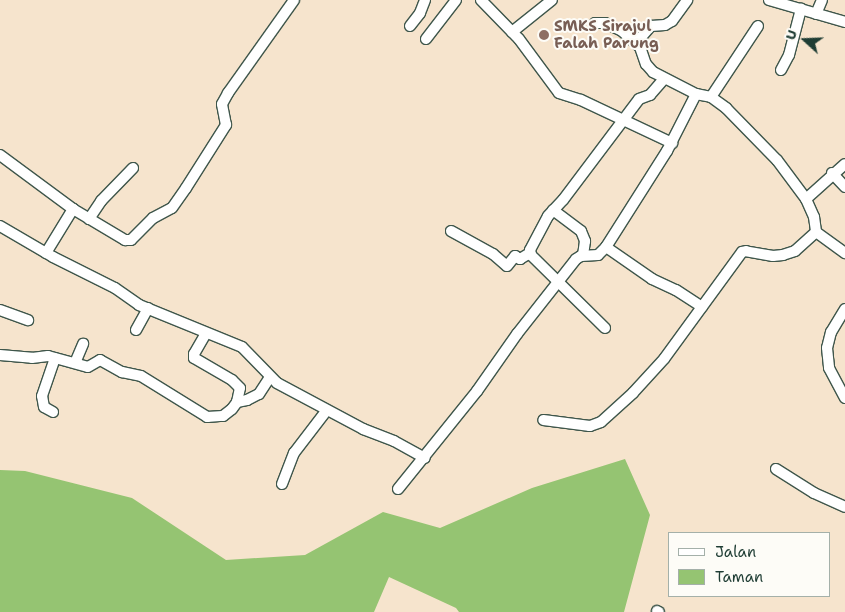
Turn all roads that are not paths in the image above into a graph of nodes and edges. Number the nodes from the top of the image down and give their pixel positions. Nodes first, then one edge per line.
1 (425, 0) edge
2 (456, 0) edge
3 (482, 0) edge
4 (552, 0) edge
5 (687, 0) edge
6 (770, 0) edge
7 (822, 0) edge
8 (290, 1) edge
9 (801, 9) junction
10 (816, 14) junction
11 (845, 22) edge
12 (595, 23) dead end
13 (410, 26) dead end
14 (758, 26) dead end
15 (512, 32) junction
16 (426, 39) dead end
17 (636, 42) junction
18 (781, 70) dead end
19 (664, 79) junction
20 (696, 94) junction
21 (711, 97) junction
22 (624, 121) junction
23 (672, 143) junction
24 (0, 155) edge
25 (845, 164) edge
26 (133, 168) dead end
27 (832, 173) junction
28 (845, 187) edge
29 (806, 199) junction
30 (73, 209) junction
31 (554, 210) junction
32 (89, 219) junction
33 (0, 226) edge
34 (451, 230) dead end
35 (816, 232) junction
36 (606, 247) junction
37 (46, 253) junction
38 (530, 253) junction
39 (845, 253) edge
40 (583, 255) junction
41 (559, 283) junction
42 (702, 307) junction
43 (148, 308) junction
44 (845, 309) edge
45 (0, 310) edge
46 (28, 320) dead end
47 (605, 328) dead end
48 (136, 330) dead end
49 (206, 333) junction
50 (83, 344) dead end
51 (0, 355) edge
52 (55, 358) junction
53 (75, 363) junction
54 (270, 378) junction
55 (845, 398) edge
56 (237, 402) junction
57 (327, 410) junction
58 (53, 412) dead end
59 (543, 420) dead end
60 (425, 458) junction
61 (776, 469) dead end
62 (282, 484) dead end
63 (398, 489) dead end
64 (845, 507) edge

1 - 13 street
2 - 16 street
3 - 15 street
4 - 15 street
5 - 17 street
6 - 9 street
7 - 10 street
8 - 32 street
9 - 10 street
9 - 18 street
10 - 11 street
12 - 17 street
14 - 21 street
15 - 22 street
17 - 19 street
19 - 20 street
19 - 22 street
20 - 21 street
20 - 23 street
21 - 29 street
22 - 23 street
22 - 31 street
23 - 36 street
24 - 30 street
25 - 27 street
26 - 32 street
27 - 28 street
27 - 29 street
29 - 35 street
30 - 32 street
30 - 37 street
31 - 38 street
31 - 40 street
33 - 37 street
34 - 38 street
35 - 39 street
35 - 42 street
36 - 40 street
36 - 42 street
37 - 43 street
38 - 41 street
40 - 41 street
41 - 47 street
41 - 60 street
42 - 59 street
43 - 48 street
43 - 49 street
44 - 55 street
45 - 46 street
49 - 54 street
49 - 56 street
50 - 53 street
51 - 52 street
52 - 53 street
52 - 58 street
53 - 56 street
54 - 56 street
54 - 57 street
57 - 60 street
57 - 62 street
60 - 63 street
61 - 64 street

